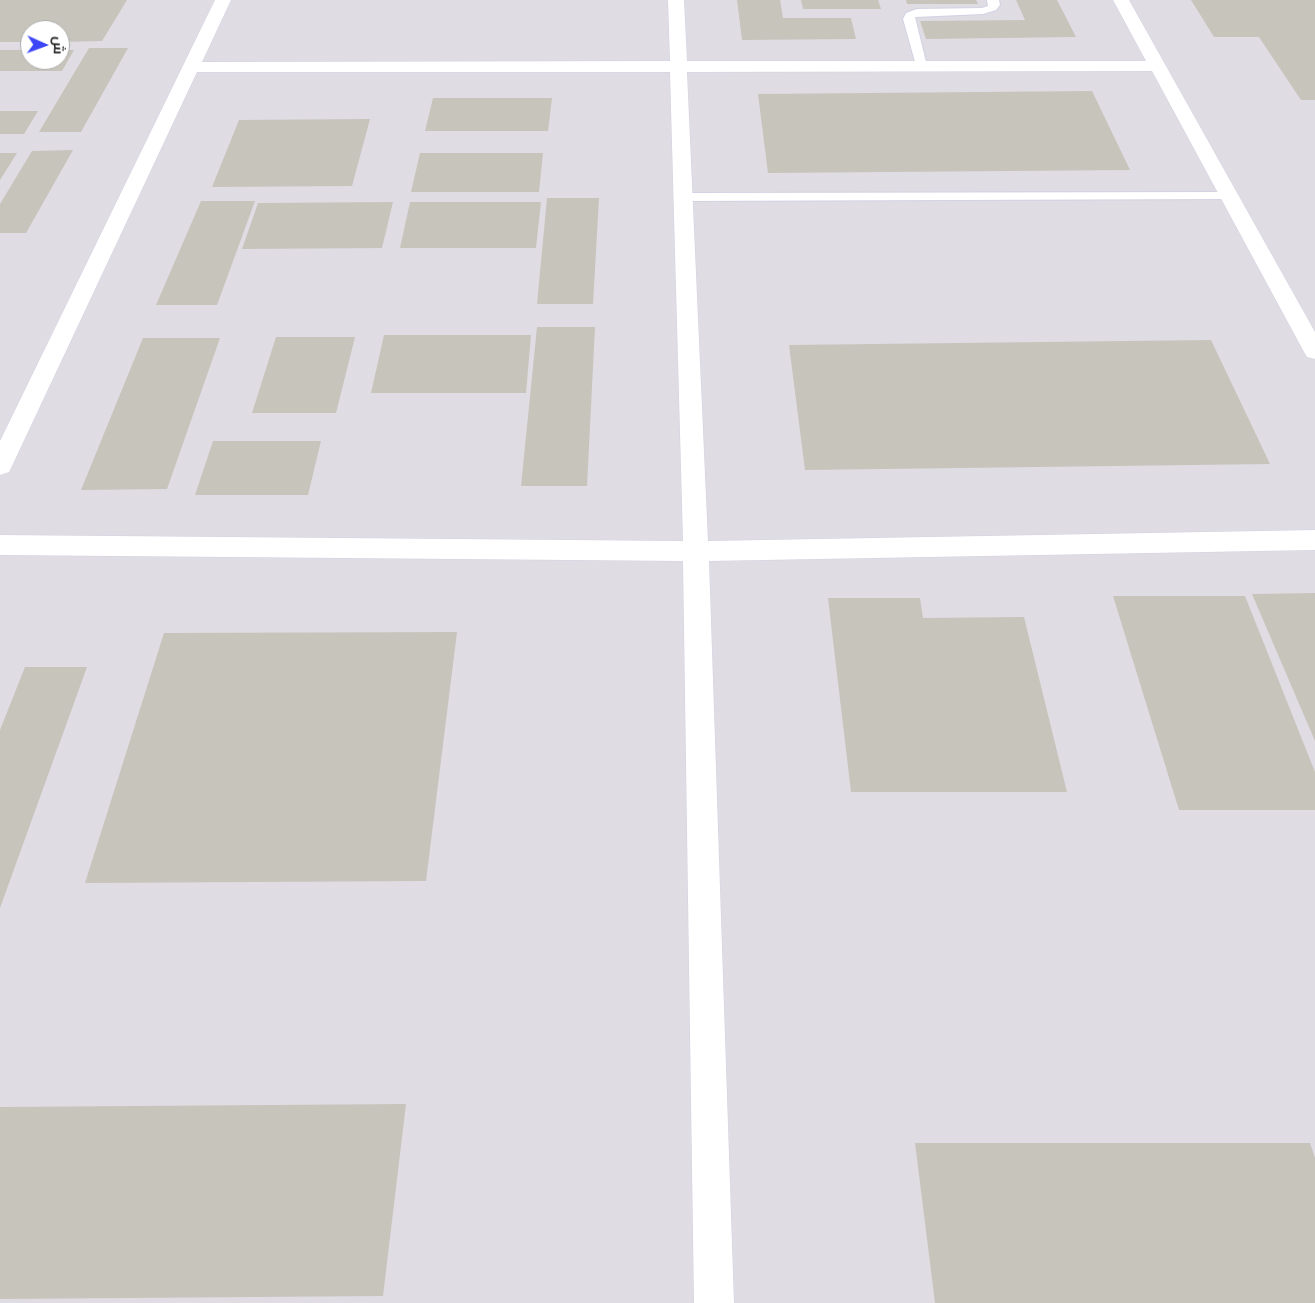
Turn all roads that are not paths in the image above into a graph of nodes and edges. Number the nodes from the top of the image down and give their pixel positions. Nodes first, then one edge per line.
1 (223, 0) edge
2 (676, 0) edge
3 (993, 0) edge
4 (1121, 0) edge
5 (678, 66) junction
6 (921, 66) junction
7 (1158, 66) junction
8 (191, 67) junction
9 (1229, 196) junction
10 (683, 197) junction
11 (1315, 352) edge
12 (0, 466) edge
13 (1315, 540) edge
14 (0, 545) edge
15 (696, 550) junction
16 (714, 1303) edge

1 - 8 street
2 - 5 street
3 - 6 lane
4 - 7 street
5 - 6 street
5 - 8 street
5 - 10 street
6 - 7 street
7 - 9 street
8 - 12 street
9 - 10 lane
9 - 11 street
10 - 15 street
13 - 15 street
14 - 15 street
15 - 16 street

